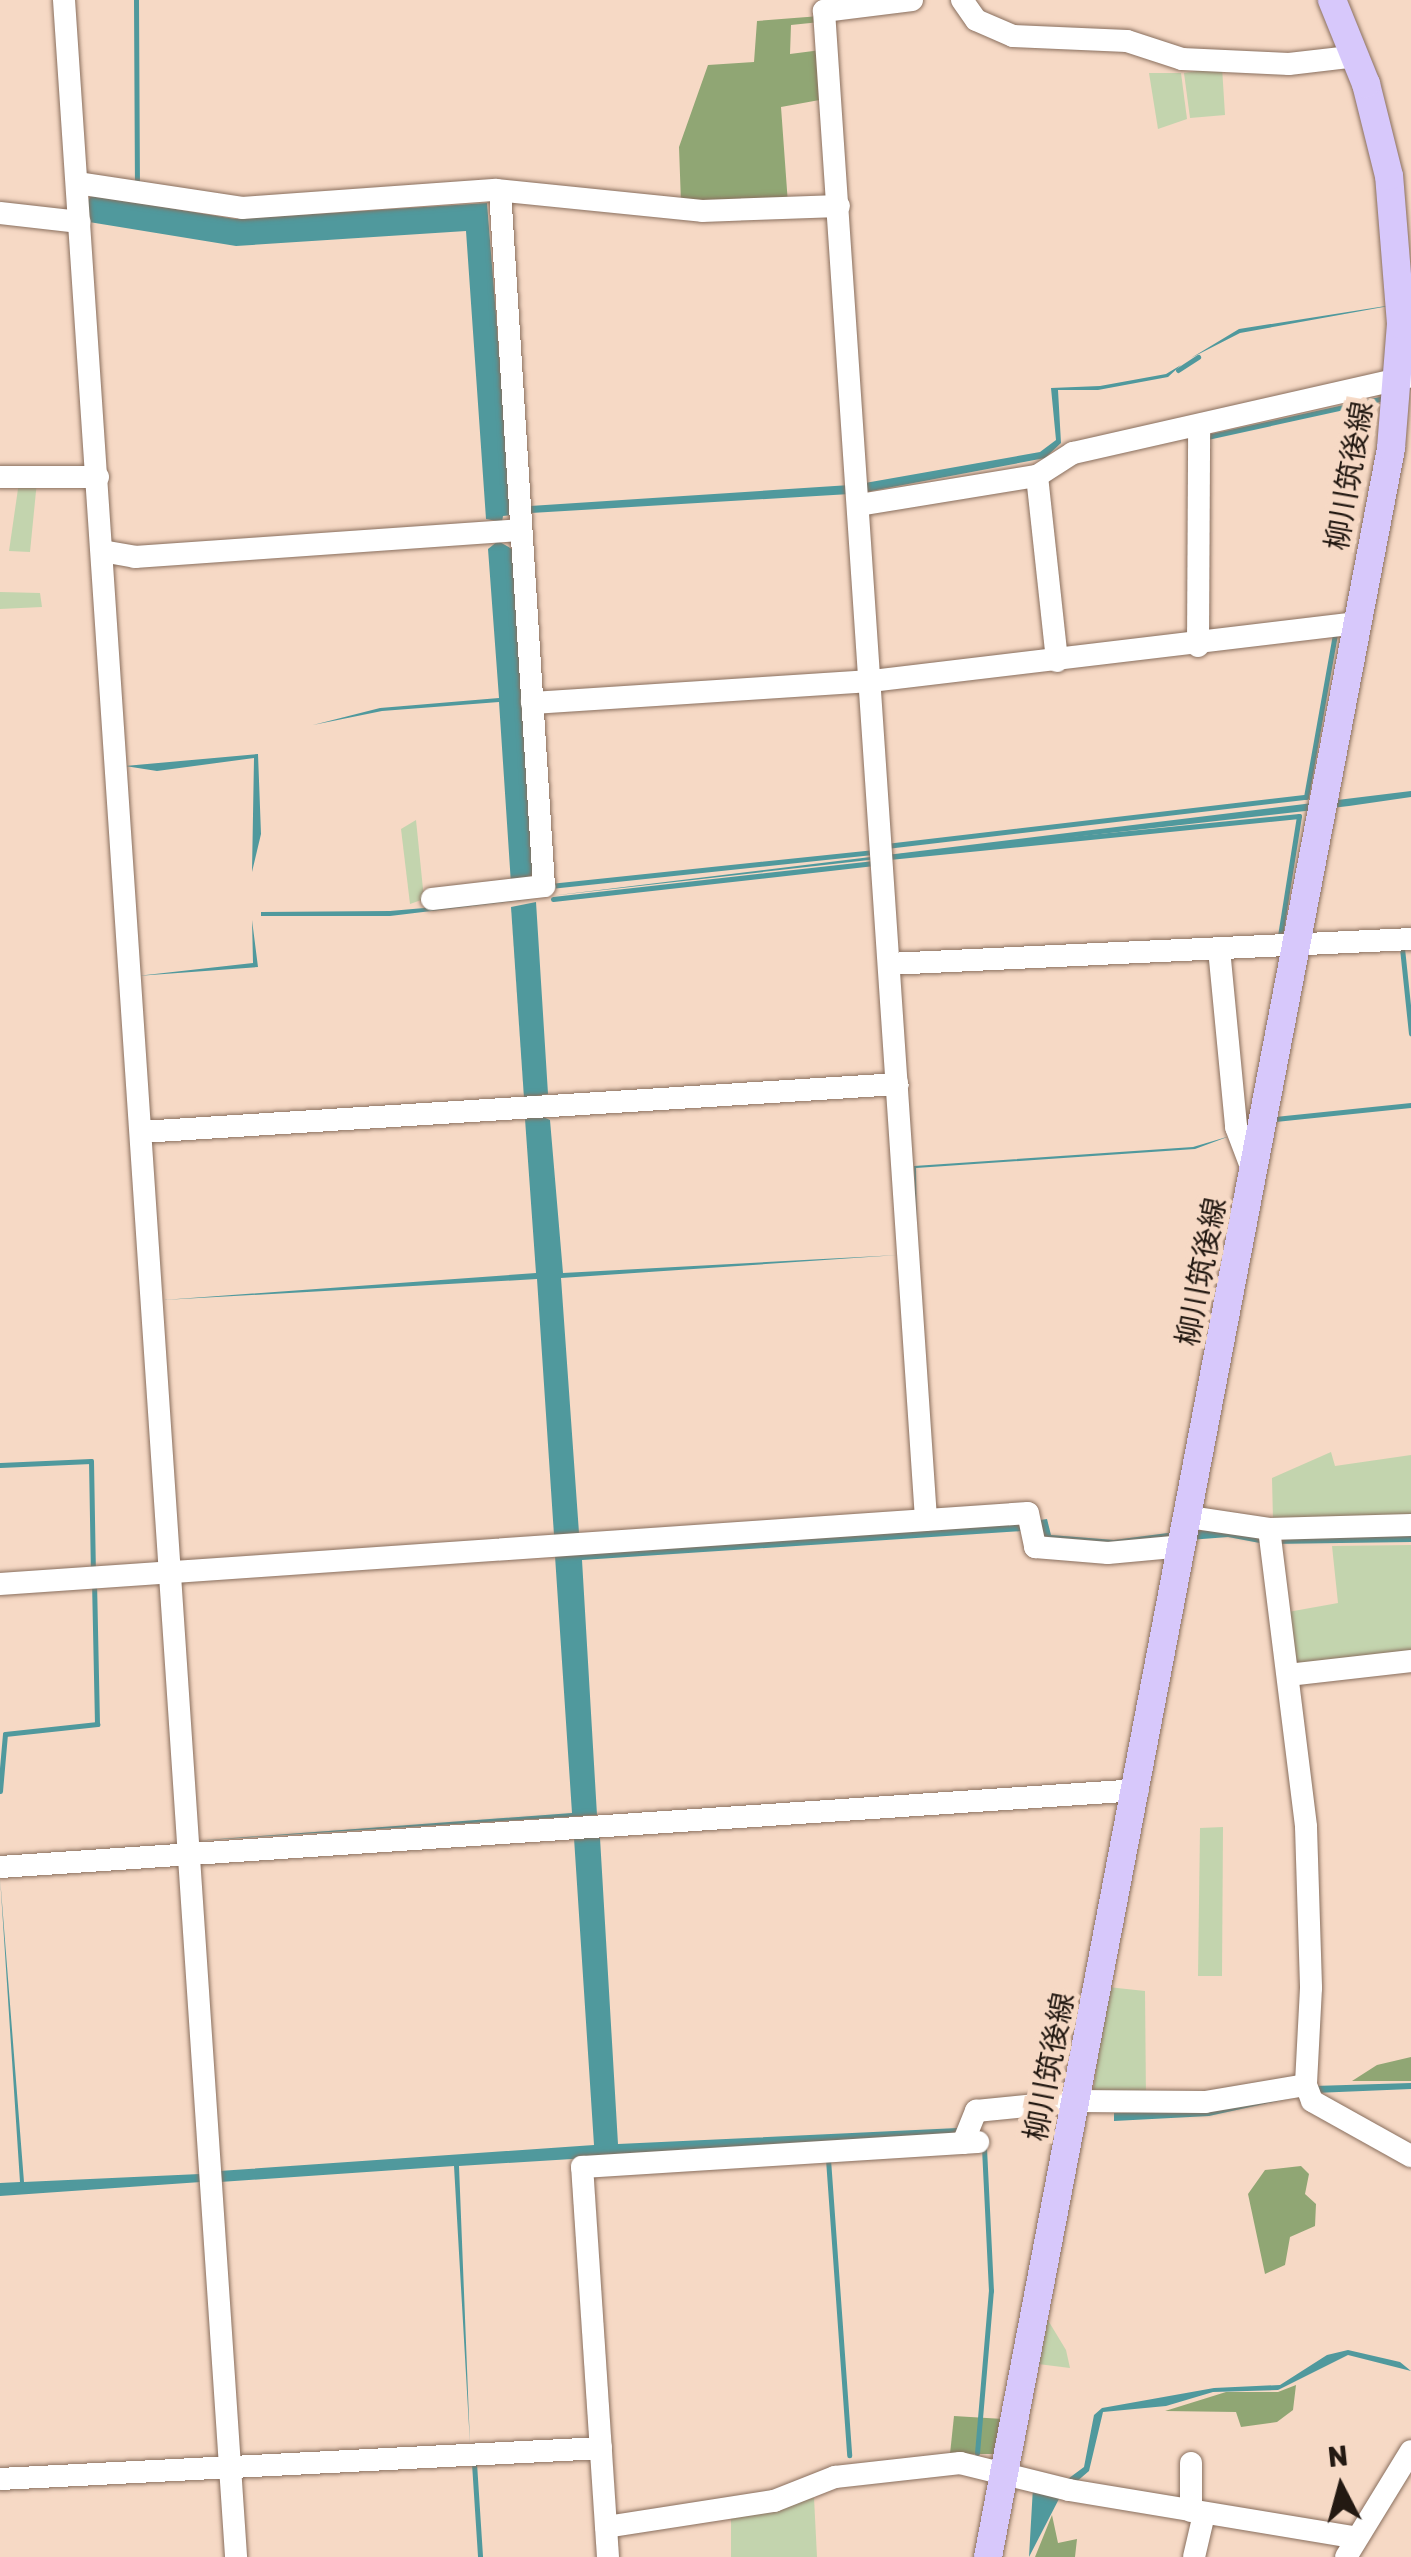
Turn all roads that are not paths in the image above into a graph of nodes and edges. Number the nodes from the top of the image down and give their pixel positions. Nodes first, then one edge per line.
1 (64, 0) edge
2 (912, 0) edge
3 (962, 0) edge
4 (1332, 0) edge
5 (1357, 56) junction
6 (77, 183) junction
7 (500, 191) junction
8 (839, 206) junction
9 (0, 213) edge
10 (79, 222) junction
11 (1405, 377) edge
12 (1199, 430) junction
13 (0, 476) edge
14 (1037, 476) junction
15 (98, 477) junction
16 (859, 505) junction
17 (519, 530) junction
18 (102, 550) junction
19 (1356, 623) junction
20 (1198, 646) junction
21 (1057, 661) junction
22 (871, 681) junction
23 (532, 703) junction
24 (432, 899) dead end
25 (1411, 939) edge
26 (1296, 946) junction
27 (1218, 950) junction
28 (888, 964) junction
29 (897, 1084) junction
30 (141, 1132) junction
31 (1254, 1173) junction
32 (1189, 1518) junction
33 (926, 1520) junction
34 (1411, 1524) edge
35 (1269, 1529) junction
36 (1184, 1546) junction
37 (170, 1570) junction
38 (0, 1584) edge
39 (1411, 1662) edge
40 (1288, 1675) junction
41 (1137, 1790) junction
42 (188, 1852) junction
43 (0, 1866) edge
44 (1306, 2085) junction
45 (1077, 2101) junction
46 (1411, 2156) edge
47 (600, 2448) junction
48 (1411, 2451) edge
49 (1191, 2463) dead end
50 (230, 2467) junction
51 (1004, 2469) junction
52 (0, 2479) edge
53 (1198, 2512) junction
54 (606, 2527) junction
55 (1349, 2547) edge
56 (236, 2557) edge
57 (608, 2557) edge
58 (988, 2557) edge
59 (1194, 2557) edge

1 - 6 street
2 - 8 street
3 - 5 street
4 - 5 main road, 柳川筑後線
5 - 11 main road, 柳川筑後線
6 - 7 street
6 - 10 street
7 - 8 street
7 - 17 street
8 - 16 street
9 - 10 street
10 - 15 street
11 - 12 street
11 - 19 main road, 柳川筑後線
12 - 14 street
12 - 20 street
13 - 15 street
14 - 16 street
14 - 21 street
15 - 18 street
16 - 22 street
17 - 18 street
17 - 23 street
18 - 30 street
19 - 20 street
19 - 26 main road, 柳川筑後線
20 - 21 street
21 - 22 street
22 - 23 street
22 - 28 street
23 - 24 street
25 - 26 street
26 - 27 street
26 - 31 main road, 柳川筑後線
27 - 28 street
27 - 31 street
28 - 29 street
29 - 30 street
29 - 33 street
30 - 37 street
31 - 32 main road, 柳川筑後線
32 - 35 street
32 - 36 main road, 柳川筑後線
33 - 36 street
33 - 37 street
34 - 35 street
35 - 40 street
36 - 41 main road, 柳川筑後線
37 - 38 street
37 - 42 street
39 - 40 street
40 - 44 street
41 - 42 street
41 - 45 main road, 柳川筑後線
42 - 43 street
42 - 50 street
44 - 45 street
44 - 46 street
45 - 47 street
45 - 51 main road, 柳川筑後線
47 - 50 street
47 - 54 street
48 - 55 street
49 - 53 street
50 - 52 street
50 - 56 street
51 - 53 street
51 - 54 street
51 - 58 main road, 柳川筑後線
53 - 55 street
53 - 59 street
54 - 57 street

